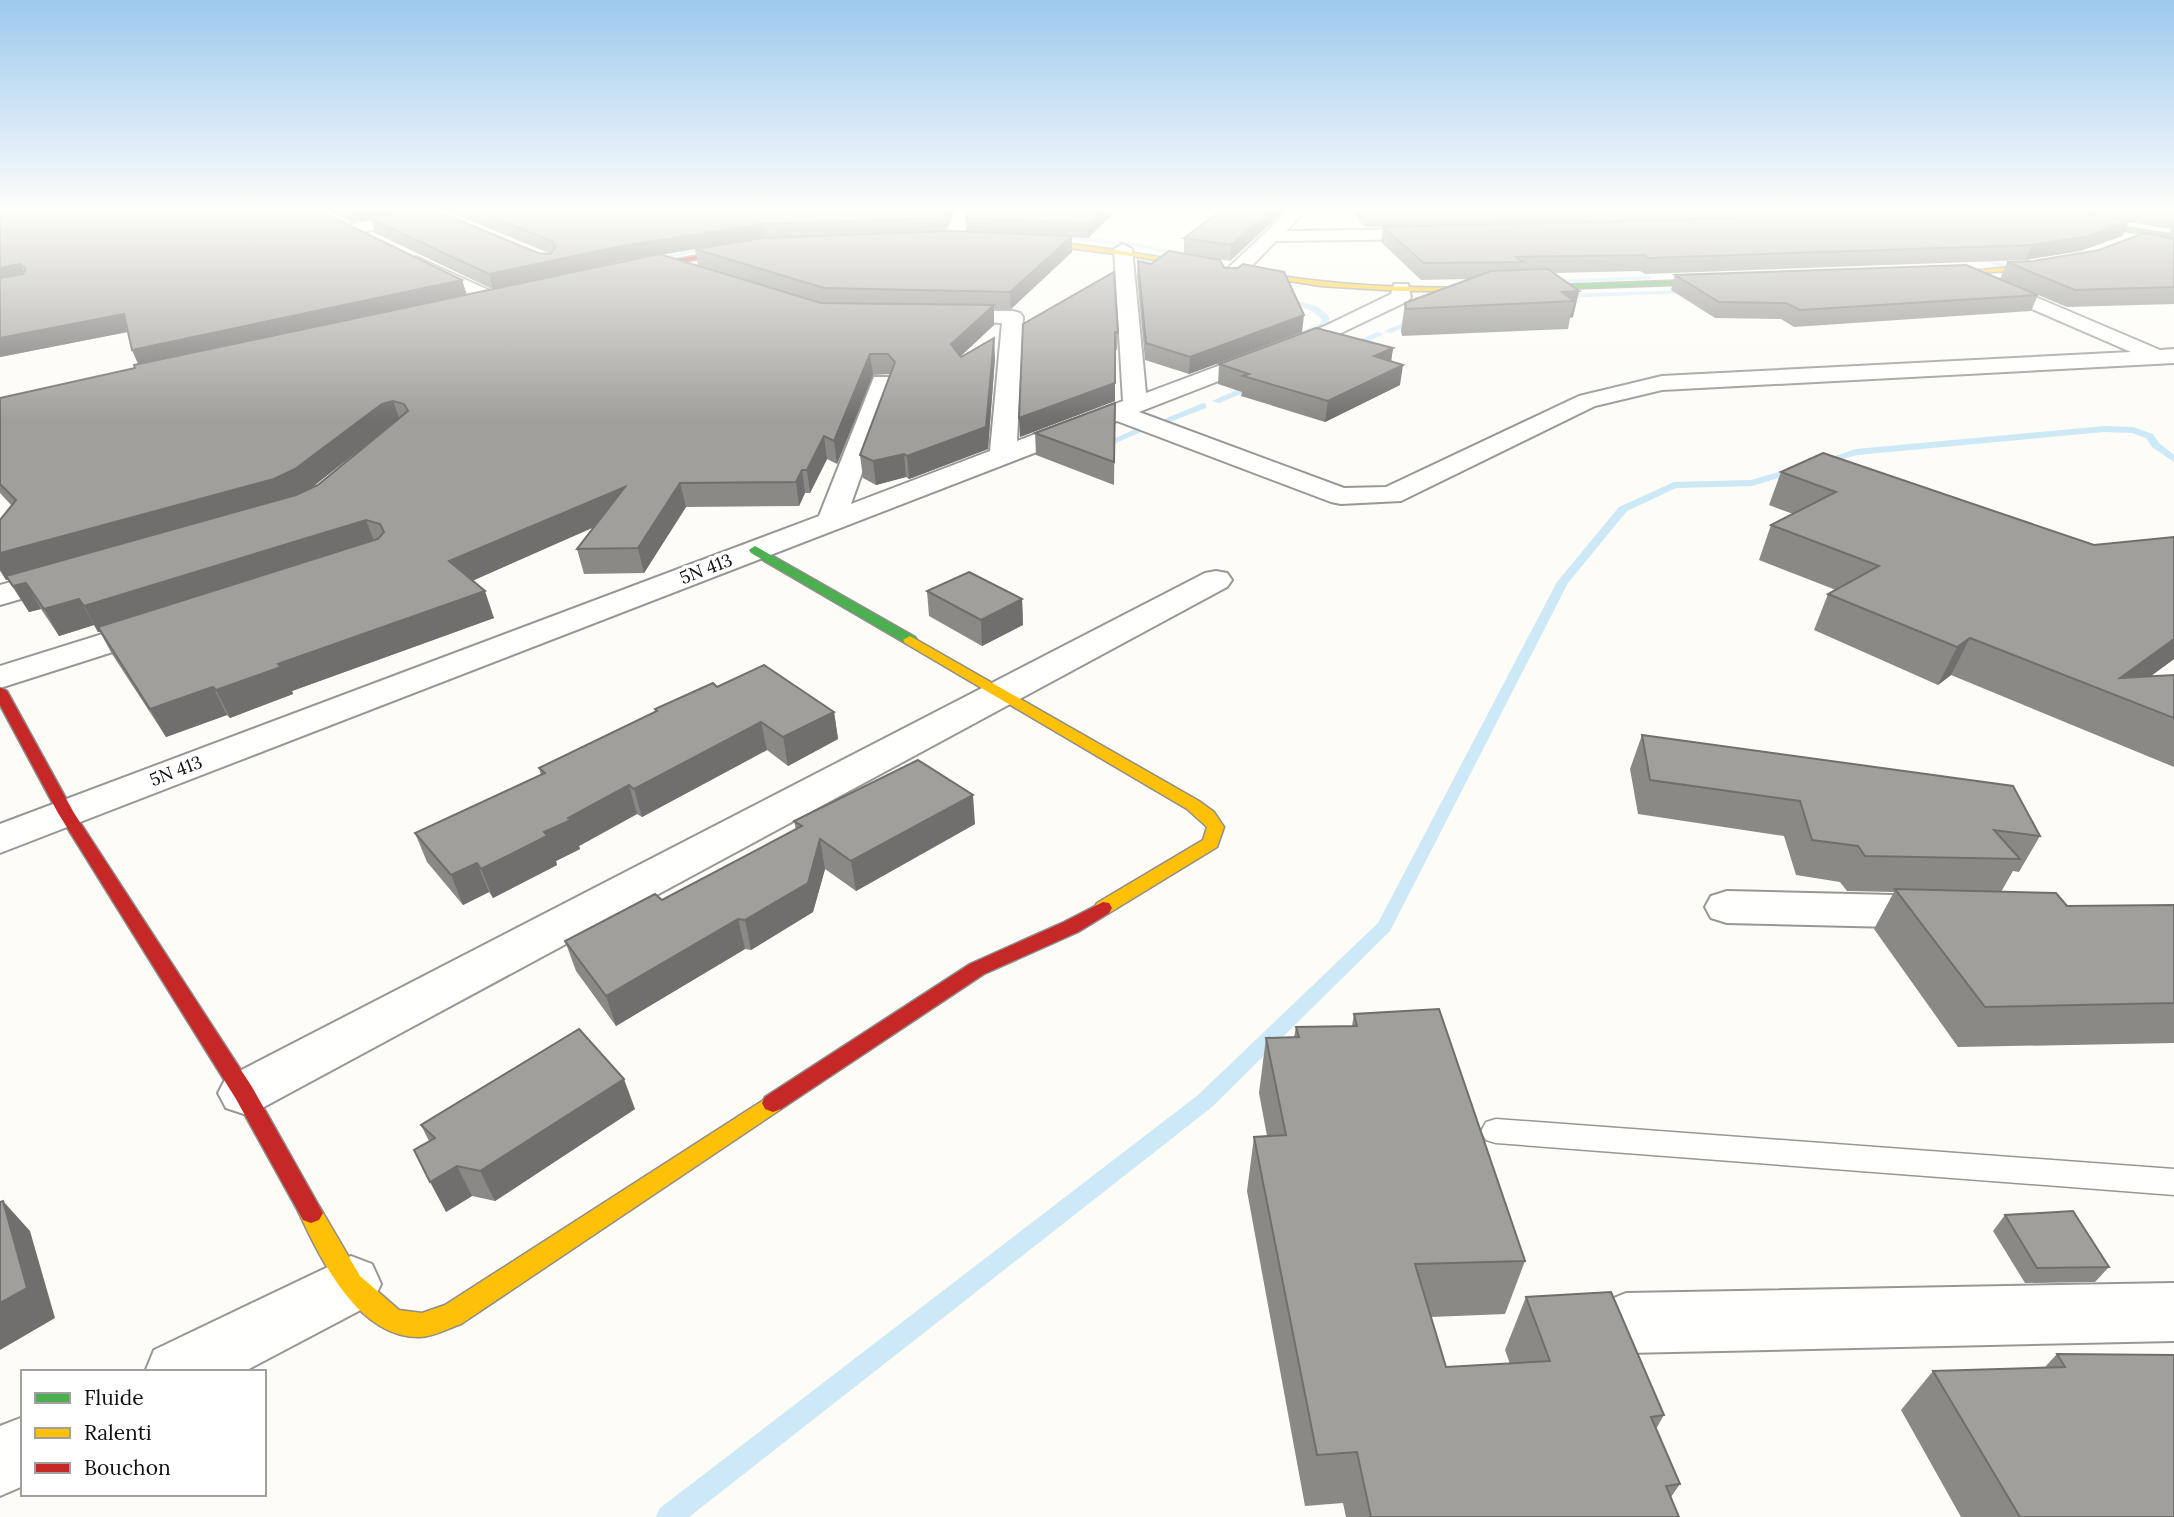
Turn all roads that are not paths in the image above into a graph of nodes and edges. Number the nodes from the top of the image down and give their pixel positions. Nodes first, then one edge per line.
1 (456, 279) edge
2 (1131, 279) edge
3 (1275, 279) edge
4 (1978, 279) edge
5 (1743, 280) edge
6 (1401, 292) junction
7 (497, 297) joint
8 (463, 304) edge
9 (924, 315) edge
10 (2169, 358) edge
11 (883, 383) dead end
12 (1126, 409) junction
13 (1003, 456) junction
14 (831, 521) junction
15 (755, 550) junction
16 (94, 568) edge
17 (1216, 580) dead end
18 (0, 595) edge
19 (181, 619) edge
20 (0, 677) edge
21 (0, 691) edge
22 (999, 694) junction
23 (66, 813) junction
24 (0, 839) edge
25 (1727, 907) dead end
26 (1979, 913) edge
27 (244, 1093) junction
28 (1496, 1131) dead end
29 (2174, 1182) edge
30 (351, 1284) junction
31 (2174, 1312) edge
32 (1626, 1323) edge
33 (181, 1370) edge
34 (21, 1451) edge
35 (0, 1462) edge

1 - 7 street
2 - 12 street
3 - 6 street
4 - 10 street
5 - 6 street
6 - 12 street, 5N 413
7 - 8 street
9 - 13 street
10 - 12 street
11 - 14 street
12 - 13 street, 5N 413
13 - 14 street, 5N 413
14 - 15 street, 5N 413
15 - 22 street
15 - 23 street, 5N 413
16 - 18 street
17 - 22 street
19 - 20 street
21 - 23 street
22 - 27 street
22 - 30 street
23 - 24 street, 5N 413
23 - 27 street
25 - 26 street
27 - 30 street
28 - 29 lane
30 - 33 street
31 - 32 street
34 - 35 street

